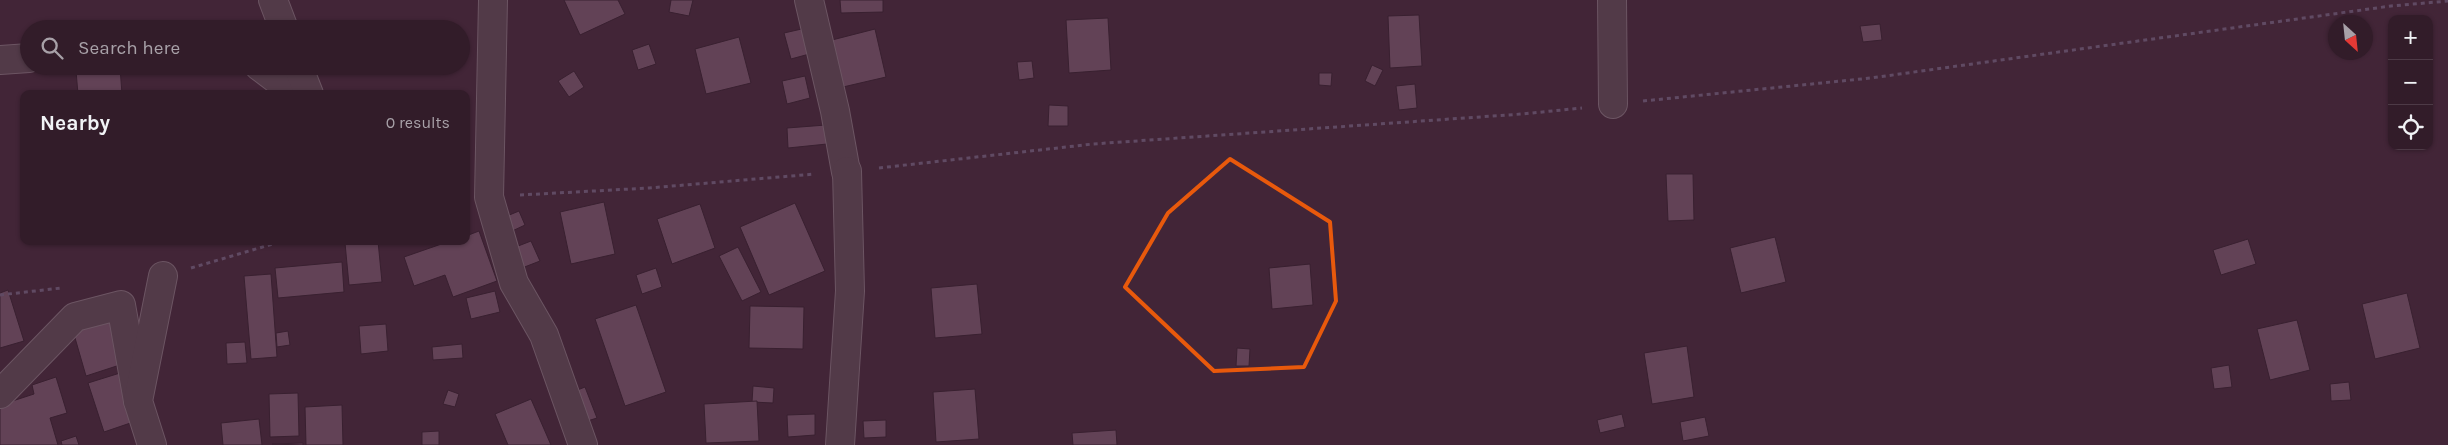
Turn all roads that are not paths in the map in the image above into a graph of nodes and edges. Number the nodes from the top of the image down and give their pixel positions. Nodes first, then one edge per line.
1 (273, 0) edge
2 (493, 0) edge
3 (809, 0) edge
4 (1612, 0) edge
5 (281, 20) edge
6 (20, 59) edge
7 (0, 60) edge
8 (271, 75) edge
9 (302, 75) edge
10 (291, 90) edge
11 (307, 90) edge
12 (1613, 104) road end
13 (163, 276) dead end
14 (0, 394) edge
15 (138, 401) junction
16 (152, 445) edge
17 (583, 445) edge
18 (840, 445) edge

1 - 5 street
2 - 17 street
3 - 18 street
4 - 12 street
6 - 7 street
8 - 10 street
9 - 11 street
13 - 15 street
14 - 15 street
15 - 16 street

